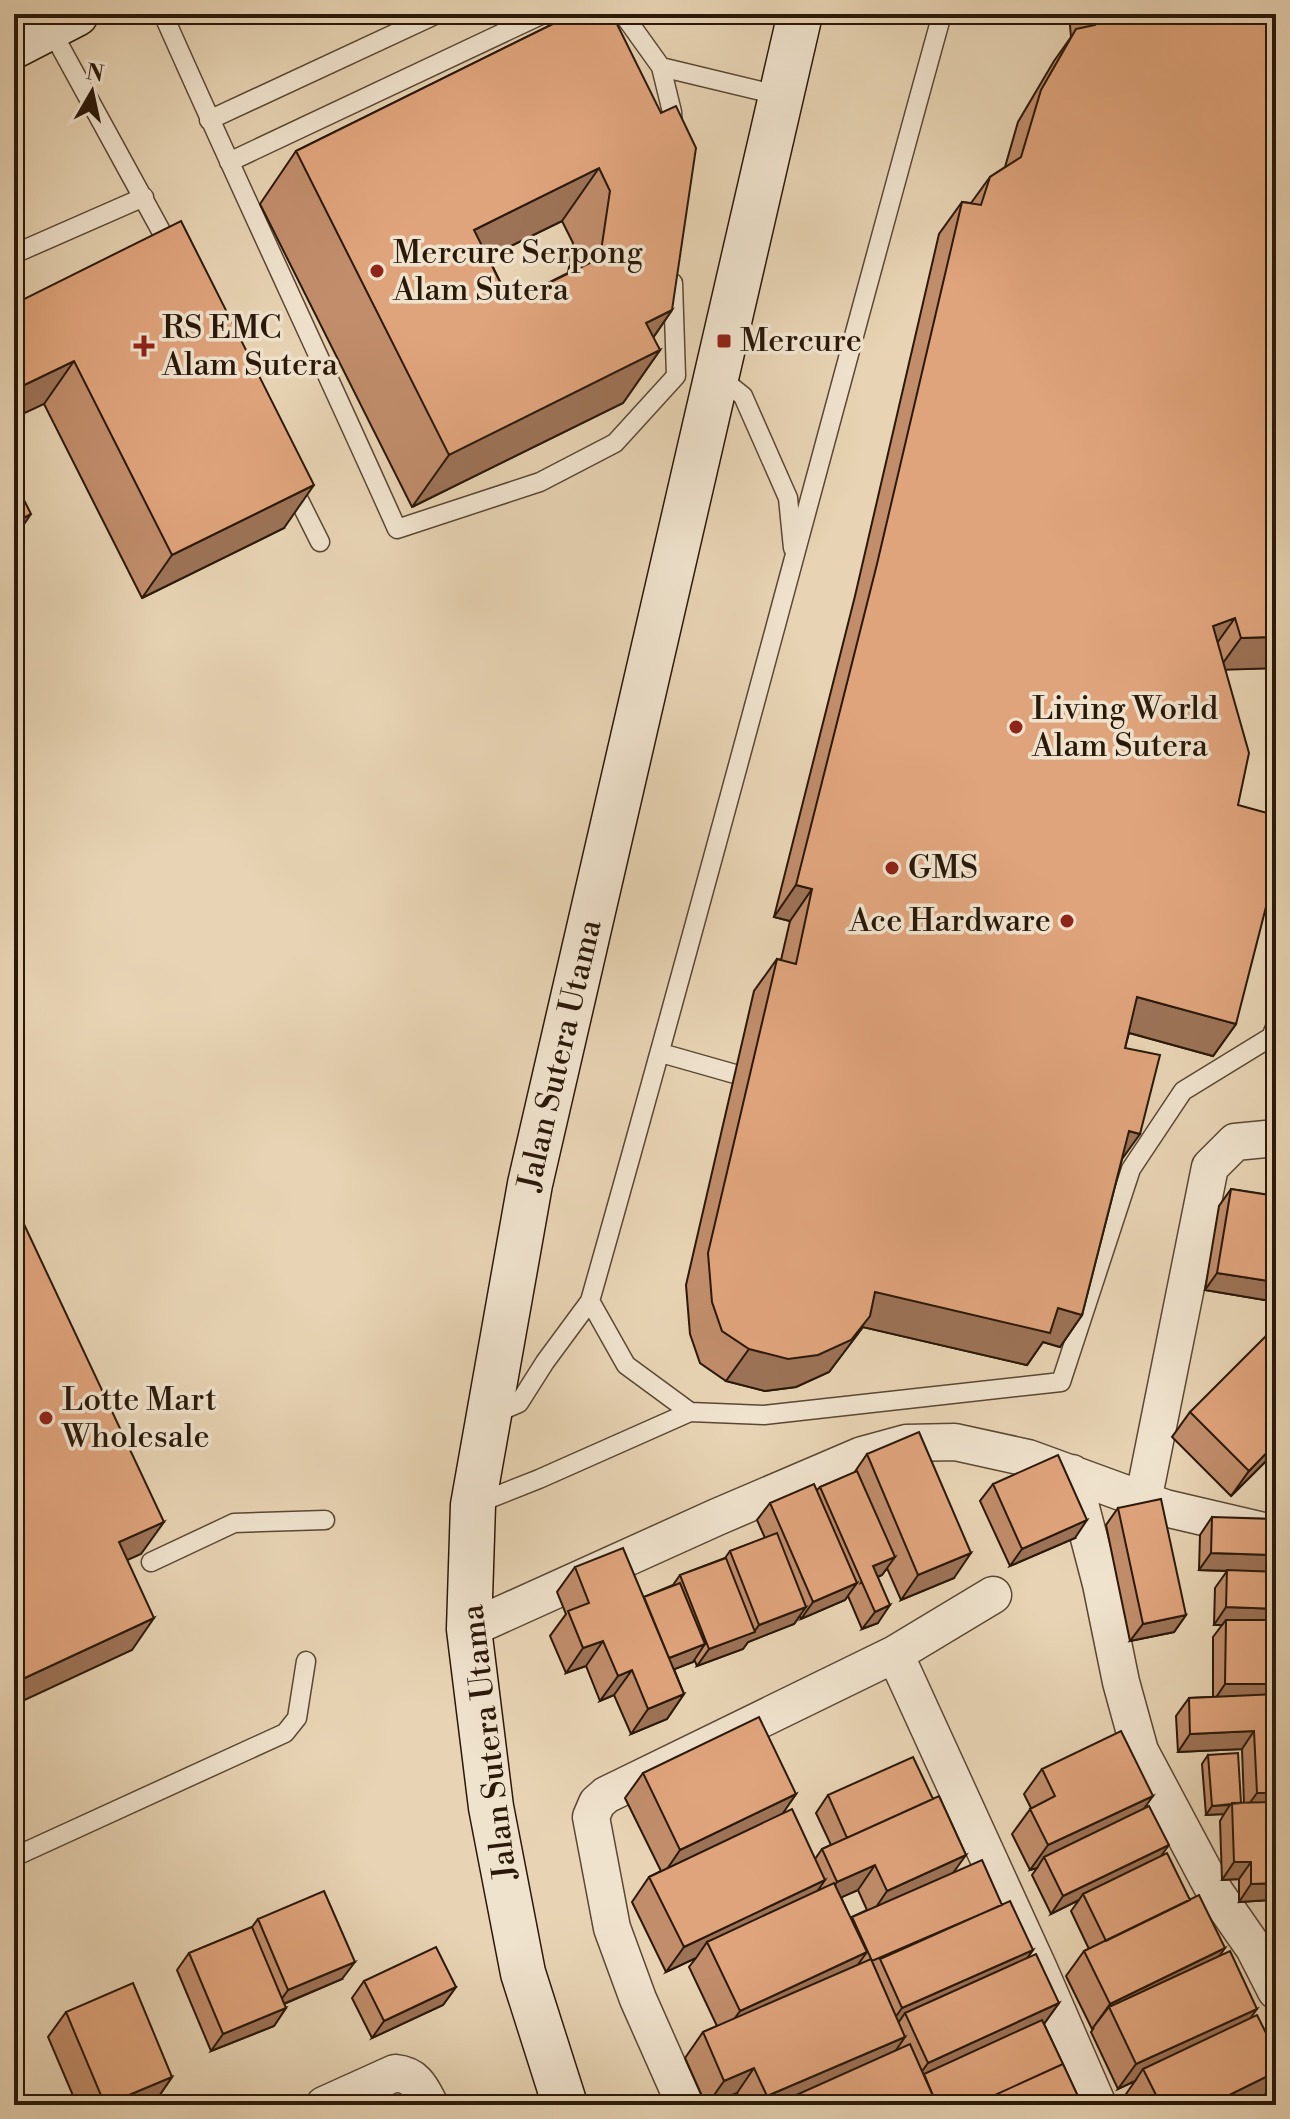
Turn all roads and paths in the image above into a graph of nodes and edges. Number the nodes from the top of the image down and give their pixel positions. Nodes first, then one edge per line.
1 (163, 14) edge
2 (437, 14) edge
3 (543, 14) edge
4 (623, 14) edge
5 (800, 14) edge
6 (942, 14) edge
7 (47, 29) edge
8 (661, 67) junction
9 (782, 96) junction
10 (209, 120) junction
11 (674, 141) edge
12 (229, 162) junction
13 (144, 197) junction
14 (14, 254) edge
15 (672, 264) edge
16 (179, 266) edge
17 (716, 374) junction
18 (285, 473) edge
19 (320, 542) dead end
20 (795, 562) junction
21 (1276, 1025) edge
22 (661, 1053) junction
23 (735, 1074) dead end
24 (1276, 1138) edge
25 (590, 1301) junction
26 (545, 1362) junction
27 (488, 1412) junction
28 (690, 1412) junction
29 (1072, 1473) junction
30 (1143, 1501) junction
31 (473, 1505) junction
32 (325, 1520) dead end
33 (1276, 1534) edge
34 (151, 1562) edge
35 (993, 1595) dead end
36 (469, 1629) junction
37 (895, 1654) junction
38 (306, 1661) dead end
39 (14, 1857) edge
40 (1276, 1991) edge
41 (1276, 2090) edge
42 (324, 2105) edge
43 (430, 2105) edge
44 (565, 2105) edge
45 (685, 2105) edge
46 (1098, 2105) edge
47 (1273, 2105) edge

1 - 10 lane
2 - 10 lane
3 - 12 lane
4 - 8 lane
5 - 9 street, Jalan Sutera Utama
6 - 20 lane
7 - 13 lane
8 - 9 lane
8 - 11 lane
9 - 17 street, Jalan Sutera Utama
10 - 12 lane
12 - 15 lane
13 - 14 lane
13 - 16 lane
17 - 20 lane
17 - 27 street, Jalan Sutera Utama
18 - 19 lane
20 - 22 lane
21 - 28 lane
22 - 23 lane
22 - 25 lane
24 - 30 street
25 - 26 lane
25 - 28 lane
26 - 27 lane
26 - 27 lane
27 - 31 street, Jalan Sutera Utama
28 - 31 lane
29 - 30 street
29 - 36 street
29 - 40 street
30 - 33 street
31 - 36 street, Jalan Sutera Utama
32 - 34 lane
35 - 37 street
36 - 44 street, Jalan Sutera Utama
37 - 45 street
37 - 46 street
38 - 39 lane
41 - 47 street
42 - 43 street

